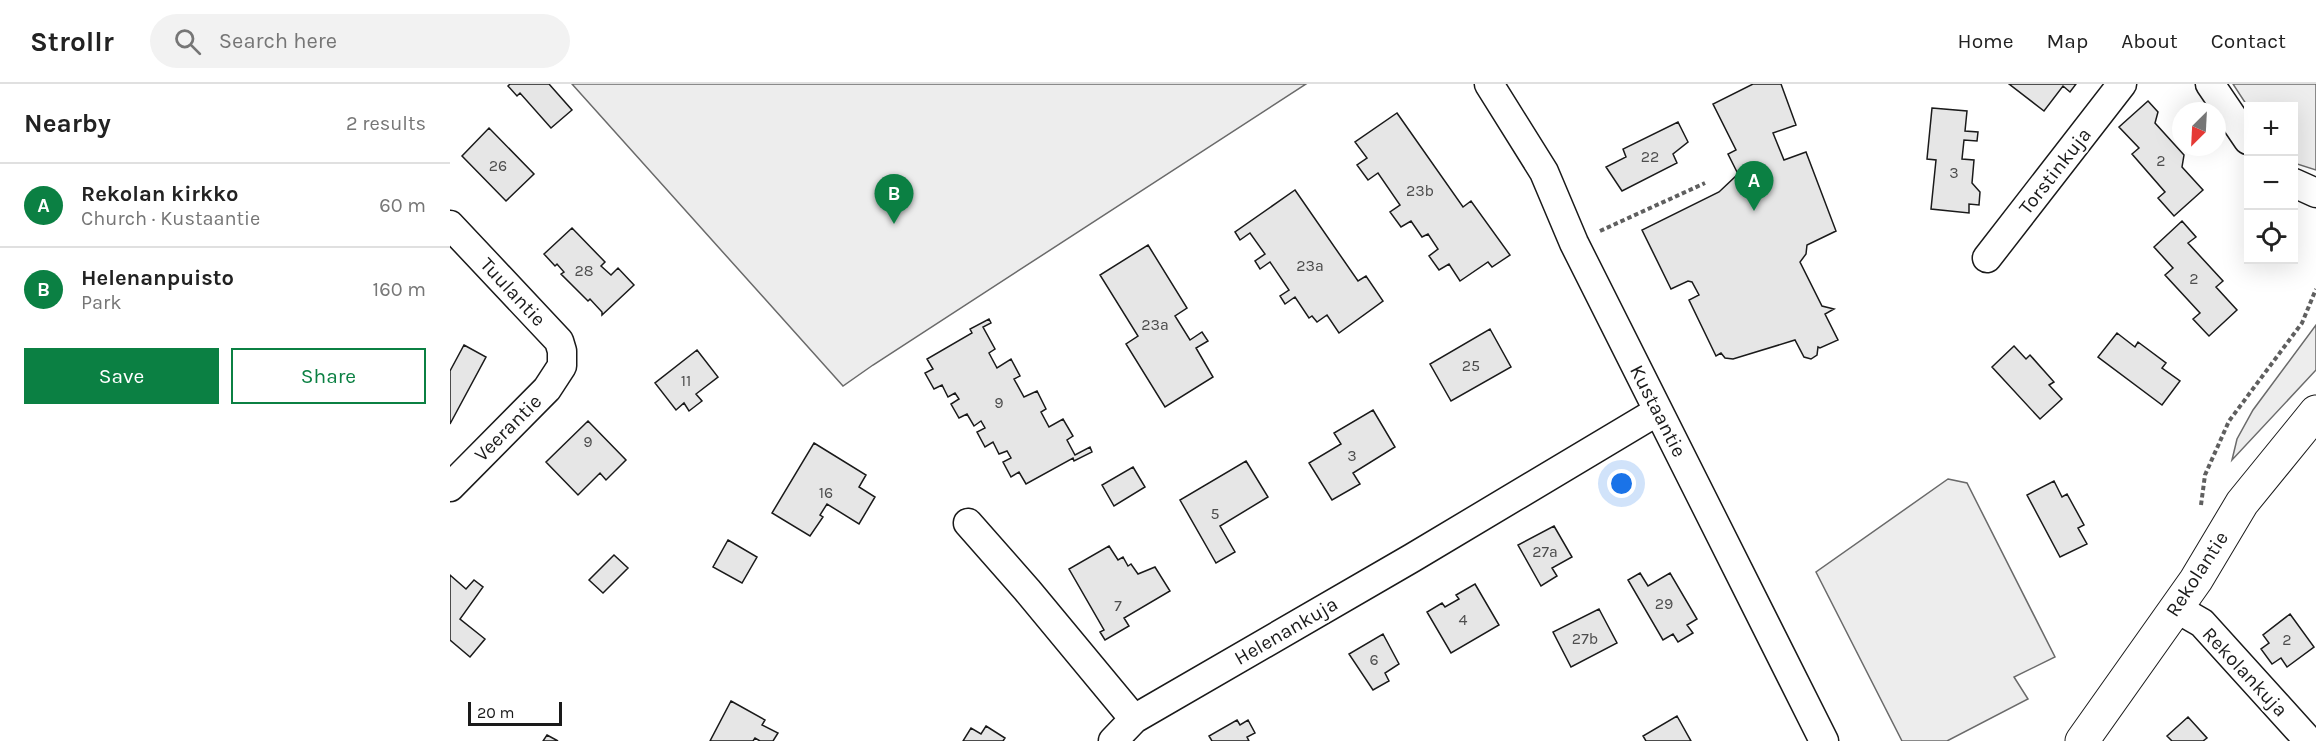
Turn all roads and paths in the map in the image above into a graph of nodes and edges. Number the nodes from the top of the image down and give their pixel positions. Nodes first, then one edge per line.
1 (1489, 84) edge
2 (2122, 84) edge
3 (2210, 84) edge
4 (2244, 134) edge
5 (1705, 183) dead end
6 (2298, 185) edge
7 (2316, 193) edge
8 (450, 225) edge
9 (1574, 243) junction
10 (1987, 258) dead end
11 (2316, 289) edge
12 (562, 366) joint
13 (1658, 411) junction
14 (2316, 412) edge
15 (450, 487) edge
16 (2201, 507) dead end
17 (968, 523) dead end
18 (2176, 608) junction
19 (1134, 719) junction
20 (1113, 741) edge
21 (1824, 741) edge
22 (2082, 741) edge
23 (2308, 741) edge

1 - 9 street, Kustaantie
2 - 10 street, Torstinkuja
3 - 4 street
5 - 9 path
6 - 7 street
8 - 12 street, Tuulantie
9 - 13 street, Kustaantie
11 - 16 path
12 - 15 street, Veerantie
13 - 19 street, Helenankuja
13 - 21 street, Kustaantie
14 - 18 main road, Rekolantie
17 - 19 street
18 - 22 main road, Rekolantie
18 - 23 street, Rekolankuja
19 - 20 street, Helenankuja

